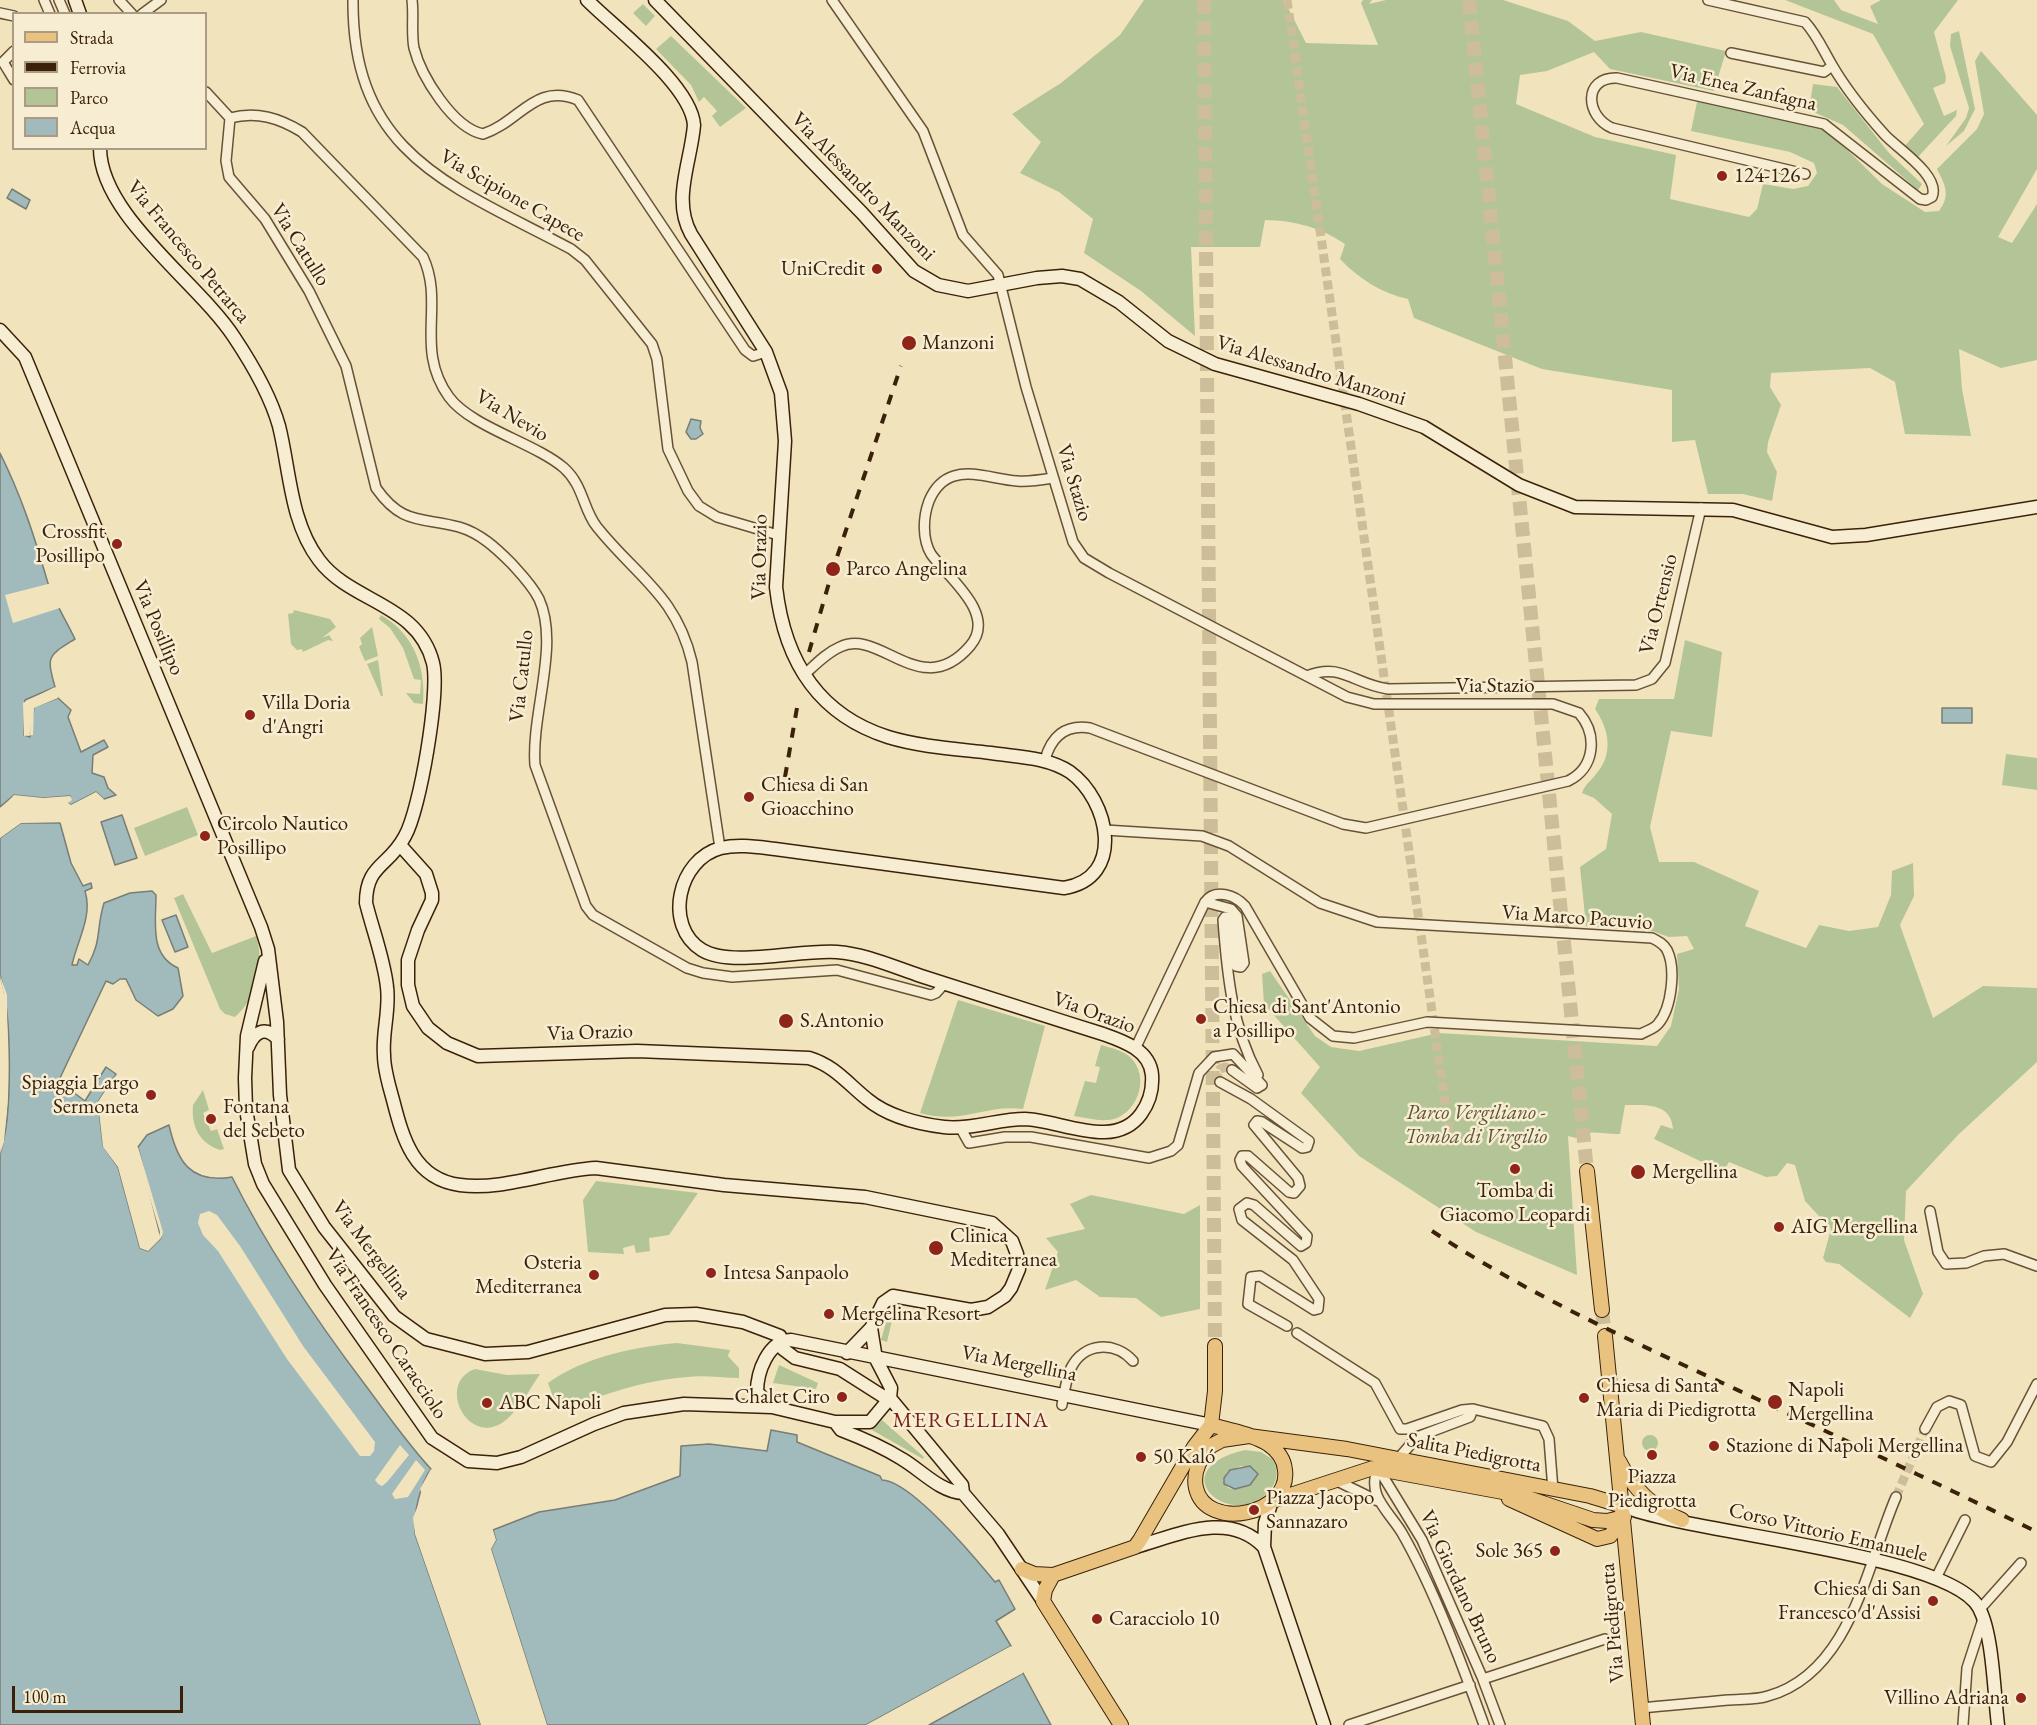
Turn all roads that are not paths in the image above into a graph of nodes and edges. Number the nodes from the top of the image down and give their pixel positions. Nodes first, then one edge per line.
1 (119, 0) edge
2 (161, 0) edge
3 (353, 0) edge
4 (412, 0) edge
5 (587, 0) edge
6 (655, 0) edge
7 (832, 0) edge
8 (1708, 0) edge
9 (130, 12) edge
10 (145, 12) edge
11 (12, 53) edge
12 (1731, 53) dead end
13 (1832, 66) junction
14 (12, 77) edge
15 (207, 93) edge
16 (230, 118) junction
17 (100, 150) edge
18 (1804, 174) dead end
19 (1000, 286) junction
20 (0, 330) edge
21 (766, 352) junction
22 (1053, 478) junction
23 (2037, 507) edge
24 (1701, 508) junction
25 (778, 535) junction
26 (804, 675) junction
27 (1306, 676) junction
28 (1045, 760) junction
29 (1105, 830) junction
30 (400, 845) junction
31 (720, 848) junction
32 (1205, 902) junction
33 (268, 949) junction
34 (945, 983) junction
35 (278, 1039) junction
36 (1135, 1048) junction
37 (246, 1052) junction
38 (1232, 1070) dead end
39 (1220, 1082) dead end
40 (1262, 1084) junction
41 (960, 1127) junction
42 (1587, 1171) tunnel mouth
43 (1930, 1211) dead end
44 (2037, 1266) edge
45 (1602, 1310) tunnel mouth
46 (1287, 1326) dead end
47 (871, 1328) junction
48 (1297, 1333) dead end
49 (1605, 1336) tunnel mouth
50 (782, 1344) junction
51 (1215, 1346) tunnel mouth
52 (847, 1353) junction
53 (876, 1359) junction
54 (1133, 1361) dead end
55 (2037, 1384) edge
56 (890, 1398) junction
57 (1063, 1399) junction
58 (772, 1407) junction
59 (1473, 1409) junction
60 (835, 1422) junction
61 (1211, 1425) junction
62 (1925, 1429) tunnel mouth
63 (1249, 1436) junction
64 (1212, 1447) junction
65 (1615, 1449) junction
66 (1186, 1460) junction
67 (1387, 1463) junction
68 (1333, 1480) junction
69 (1196, 1486) junction
70 (1476, 1486) junction
71 (1553, 1490) junction
72 (963, 1493) junction
73 (1580, 1494) junction
74 (1896, 1497) tunnel mouth
75 (1272, 1501) junction
76 (1378, 1501) junction
77 (1623, 1512) junction
78 (1569, 1513) junction
79 (1648, 1513) joint
80 (1682, 1520) junction
81 (1965, 1520) dead end
82 (1135, 1547) junction
83 (1264, 1547) junction
84 (1871, 1560) junction
85 (2021, 1563) dead end
86 (1022, 1569) junction
87 (1053, 1575) junction
88 (1936, 1578) junction
89 (1044, 1596) junction
90 (1981, 1614) junction
91 (1605, 1639) dead end
92 (1483, 1679) junction
93 (1470, 1685) junction
94 (1641, 1708) junction
95 (1121, 1725) edge
96 (1324, 1725) edge
97 (1349, 1725) edge
98 (1484, 1725) edge
99 (1500, 1725) edge
100 (1643, 1725) edge
101 (1963, 1725) edge
102 (1998, 1725) edge

1 - 9 street
2 - 10 street
3 - 25 street, Via Scipione Capece
4 - 21 street, Via Scipione Capece
5 - 21 street, Via Orazio
6 - 19 street, Via Alessandro Manzoni
7 - 19 street, Via Stazio
8 - 13 street, Via Enea Zanfagna
11 - 14 street
12 - 13 street
13 - 18 street, Via Enea Zanfagna
15 - 16 street
16 - 31 street, Via Nevio
16 - 34 street, Via Catullo
17 - 30 street, Via Francesco Petrarca
19 - 22 street, Via Stazio
19 - 24 street, Via Alessandro Manzoni
20 - 33 street, Via Posillipo
21 - 25 street, Via Orazio
22 - 26 street
22 - 27 street, Via Stazio
23 - 24 street, Via Alessandro Manzoni
24 - 27 street, Via Ortensio
25 - 26 street, Via Orazio
26 - 28 street, Via Orazio
27 - 28 street, Via Stazio
28 - 29 street, Via Orazio
29 - 31 street, Via Orazio
29 - 32 street, Via Marco Pacuvio
30 - 41 street, Via Orazio
30 - 47 street
31 - 34 street, Via Orazio
32 - 36 street
32 - 40 street
33 - 35 street, Via Mergellina
33 - 37 street, Via Francesco Caracciolo
34 - 36 street, Via Orazio
35 - 37 street
35 - 50 street, Via Mergellina
36 - 41 street, Via Orazio
37 - 58 street, Via Francesco Caracciolo
38 - 40 street
39 - 46 street
40 - 41 street
42 - 45 main road
43 - 44 street
47 - 52 street
47 - 53 street
48 - 59 street
49 - 65 main road, Via Piedigrotta
50 - 52 street, Via Mergellina
50 - 56 street, Via Mergellina
50 - 58 street
51 - 61 main road
52 - 53 street, Via Mergellina
53 - 56 street, Via Francesco Caracciolo
53 - 57 street, Via Mergellina
54 - 57 street
55 - 62 street
56 - 60 street
56 - 72 street, Via Francesco Caracciolo
57 - 61 street, Via Mergellina
58 - 60 street, Via Francesco Caracciolo
59 - 67 street
59 - 71 street
60 - 72 street, Via Francesco Caracciolo
61 - 63 main road, Via Mergellina
61 - 66 main road
63 - 64 main road
63 - 67 main road
63 - 75 main road
64 - 66 main road
64 - 69 main road
65 - 77 main road, Via Piedigrotta
65 - 80 main road
66 - 69 main road
66 - 82 main road
67 - 68 main road
67 - 70 main road, Salita Piedigrotta
67 - 71 main road, Salita Piedigrotta
67 - 76 street
67 - 92 street, Via Giordano Bruno
68 - 75 main road
68 - 76 street
69 - 75 main road
70 - 77 main road, Salita Piedigrotta
70 - 78 main road, Salita Piedigrotta
71 - 73 main road
72 - 86 street, Via Francesco Caracciolo
73 - 77 main road
73 - 78 main road
74 - 84 street
75 - 83 street
76 - 93 street
77 - 78 main road, Salita Piedigrotta
77 - 79 street, Salita Piedigrotta
77 - 94 main road, Via Piedigrotta
79 - 80 street, Corso Vittorio Emanuele
80 - 84 street, Corso Vittorio Emanuele
81 - 88 street
82 - 83 street
82 - 87 main road
83 - 96 street
84 - 88 street, Corso Vittorio Emanuele
84 - 94 street
85 - 90 street
86 - 87 main road
86 - 89 street, Via Francesco Caracciolo
87 - 89 main road
88 - 90 street, Corso Vittorio Emanuele
89 - 95 main road, Via Francesco Caracciolo
90 - 101 street
90 - 102 street
91 - 92 street
92 - 99 street, Via Giordano Bruno
93 - 97 street
93 - 98 street
94 - 100 main road, Via Piedigrotta

